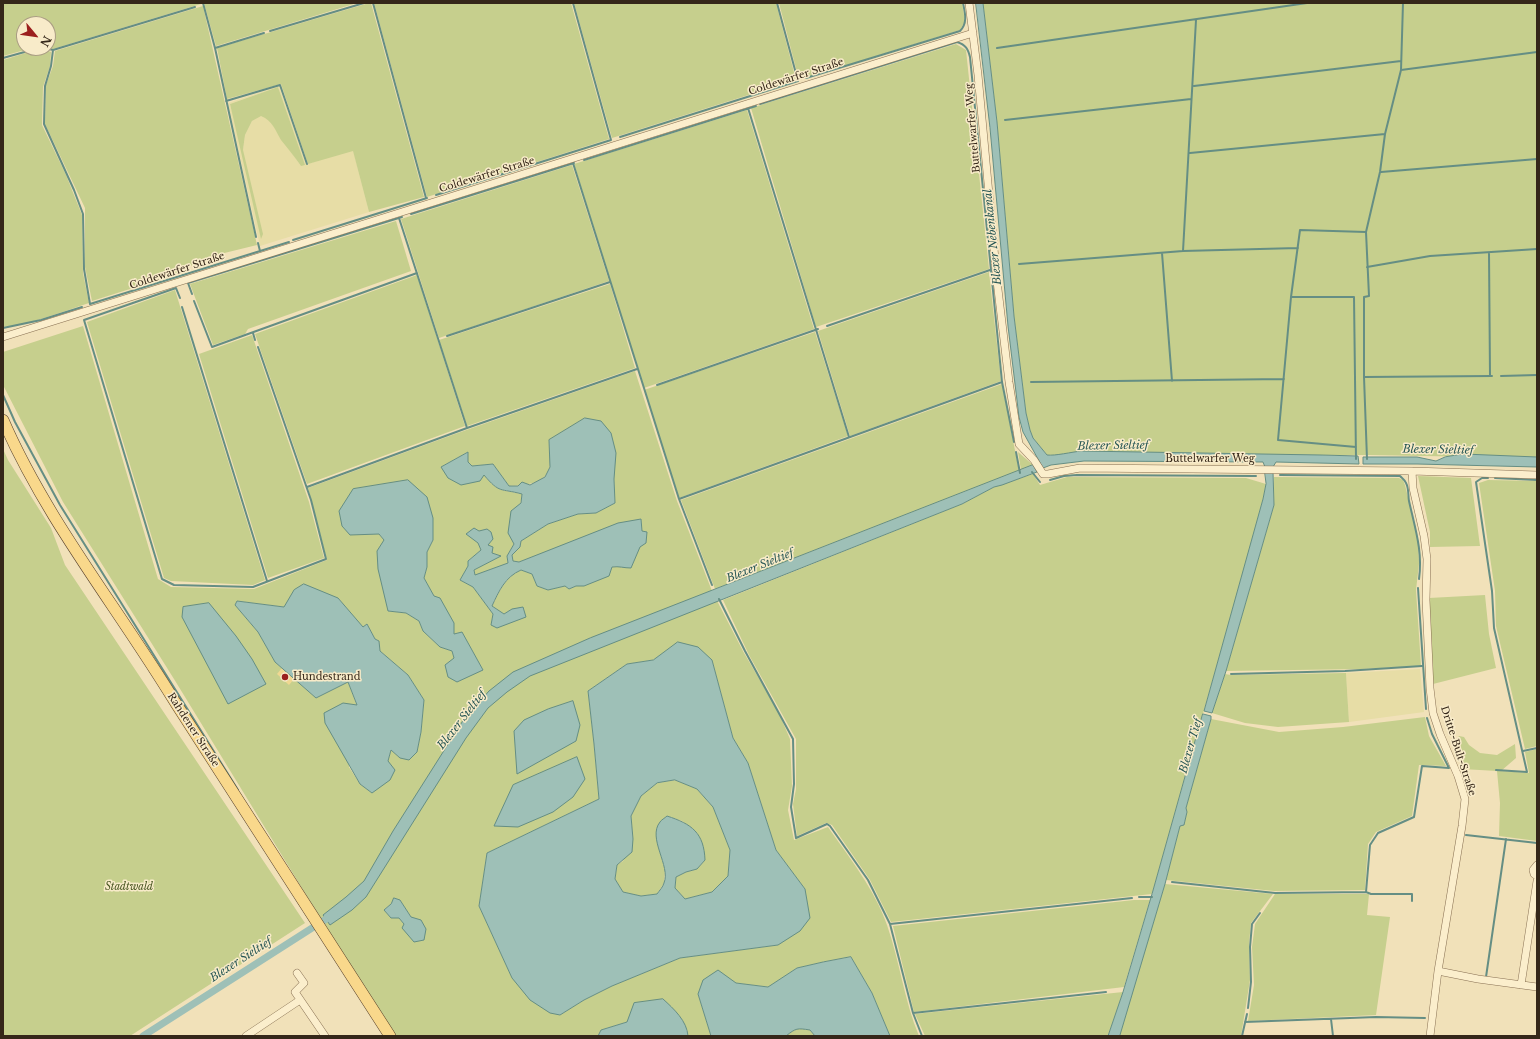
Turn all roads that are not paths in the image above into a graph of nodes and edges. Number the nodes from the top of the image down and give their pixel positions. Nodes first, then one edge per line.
1 (969, 3) edge
2 (973, 33) junction
3 (4, 336) edge
4 (3, 420) edge
5 (1412, 471) junction
6 (1537, 475) edge
7 (1537, 865) edge
8 (1537, 876) edge
9 (1537, 881) edge
10 (1535, 910) edge
11 (1438, 971) junction
12 (297, 973) dead end
13 (1521, 985) junction
14 (1537, 987) edge
15 (300, 1000) junction
16 (246, 1036) edge
17 (324, 1036) edge
18 (390, 1036) edge
19 (1430, 1036) edge

1 - 2 street, Buttelwarfer Weg
2 - 3 street, Coldewärfer Straße
2 - 5 street, Buttelwarfer Weg
4 - 18 main road, Rahdener Straße
5 - 6 street
5 - 11 street, Dritte-Bult-Straße
7 - 8 street
9 - 10 street
10 - 13 street
11 - 13 street
11 - 19 street, Dritte-Bult-Straße
12 - 15 street
13 - 14 street
15 - 16 street
15 - 17 street

